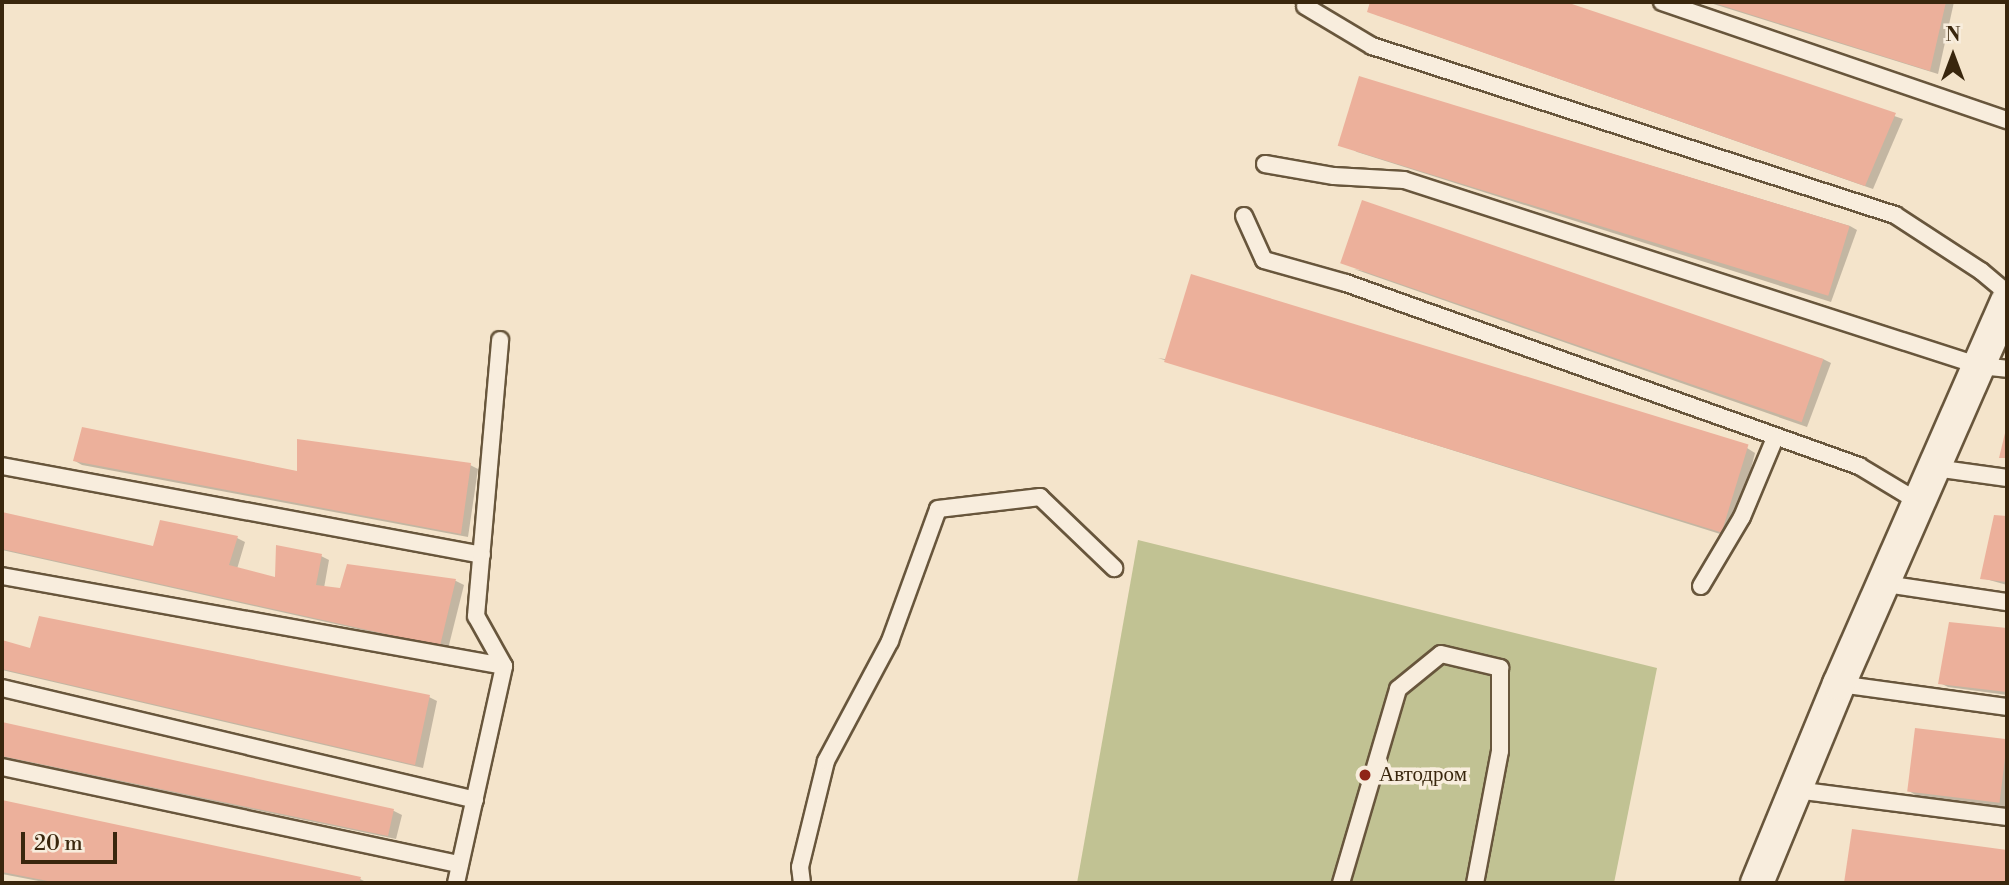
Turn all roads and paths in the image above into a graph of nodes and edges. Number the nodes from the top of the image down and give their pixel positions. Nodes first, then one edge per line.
1 (1662, 2) edge
2 (1305, 6) dead end
3 (2007, 120) edge
4 (1265, 164) dead end
5 (1244, 216) dead end
6 (2007, 293) edge
7 (2007, 302) edge
8 (500, 340) dead end
9 (1994, 367) edge
10 (1775, 438) junction
11 (2, 466) edge
12 (1935, 468) junction
13 (2007, 478) edge
14 (1919, 502) junction
15 (482, 555) junction
16 (1114, 568) dead end
17 (2, 576) edge
18 (1886, 584) junction
19 (1701, 586) dead end
20 (2007, 602) edge
21 (504, 666) junction
22 (1839, 684) junction
23 (2, 688) edge
24 (2007, 707) edge
25 (2, 767) edge
26 (1796, 790) junction
27 (474, 800) junction
28 (2007, 817) edge
29 (460, 864) junction
30 (456, 883) edge
31 (802, 883) edge
32 (1341, 883) edge
33 (1475, 883) edge
34 (1757, 883) edge

1 - 3 lane
2 - 6 lane
4 - 9 lane
5 - 10 lane
7 - 9 street
8 - 15 lane
9 - 12 street
10 - 14 lane
10 - 19 lane
11 - 15 lane
12 - 13 lane
12 - 14 street
14 - 18 street
15 - 21 lane
16 - 31 lane
17 - 21 lane
18 - 20 lane
18 - 22 street
21 - 27 lane
22 - 24 lane
22 - 26 street
23 - 27 lane
25 - 29 lane
26 - 28 lane
26 - 34 street
27 - 29 lane
29 - 30 lane
32 - 33 lane

